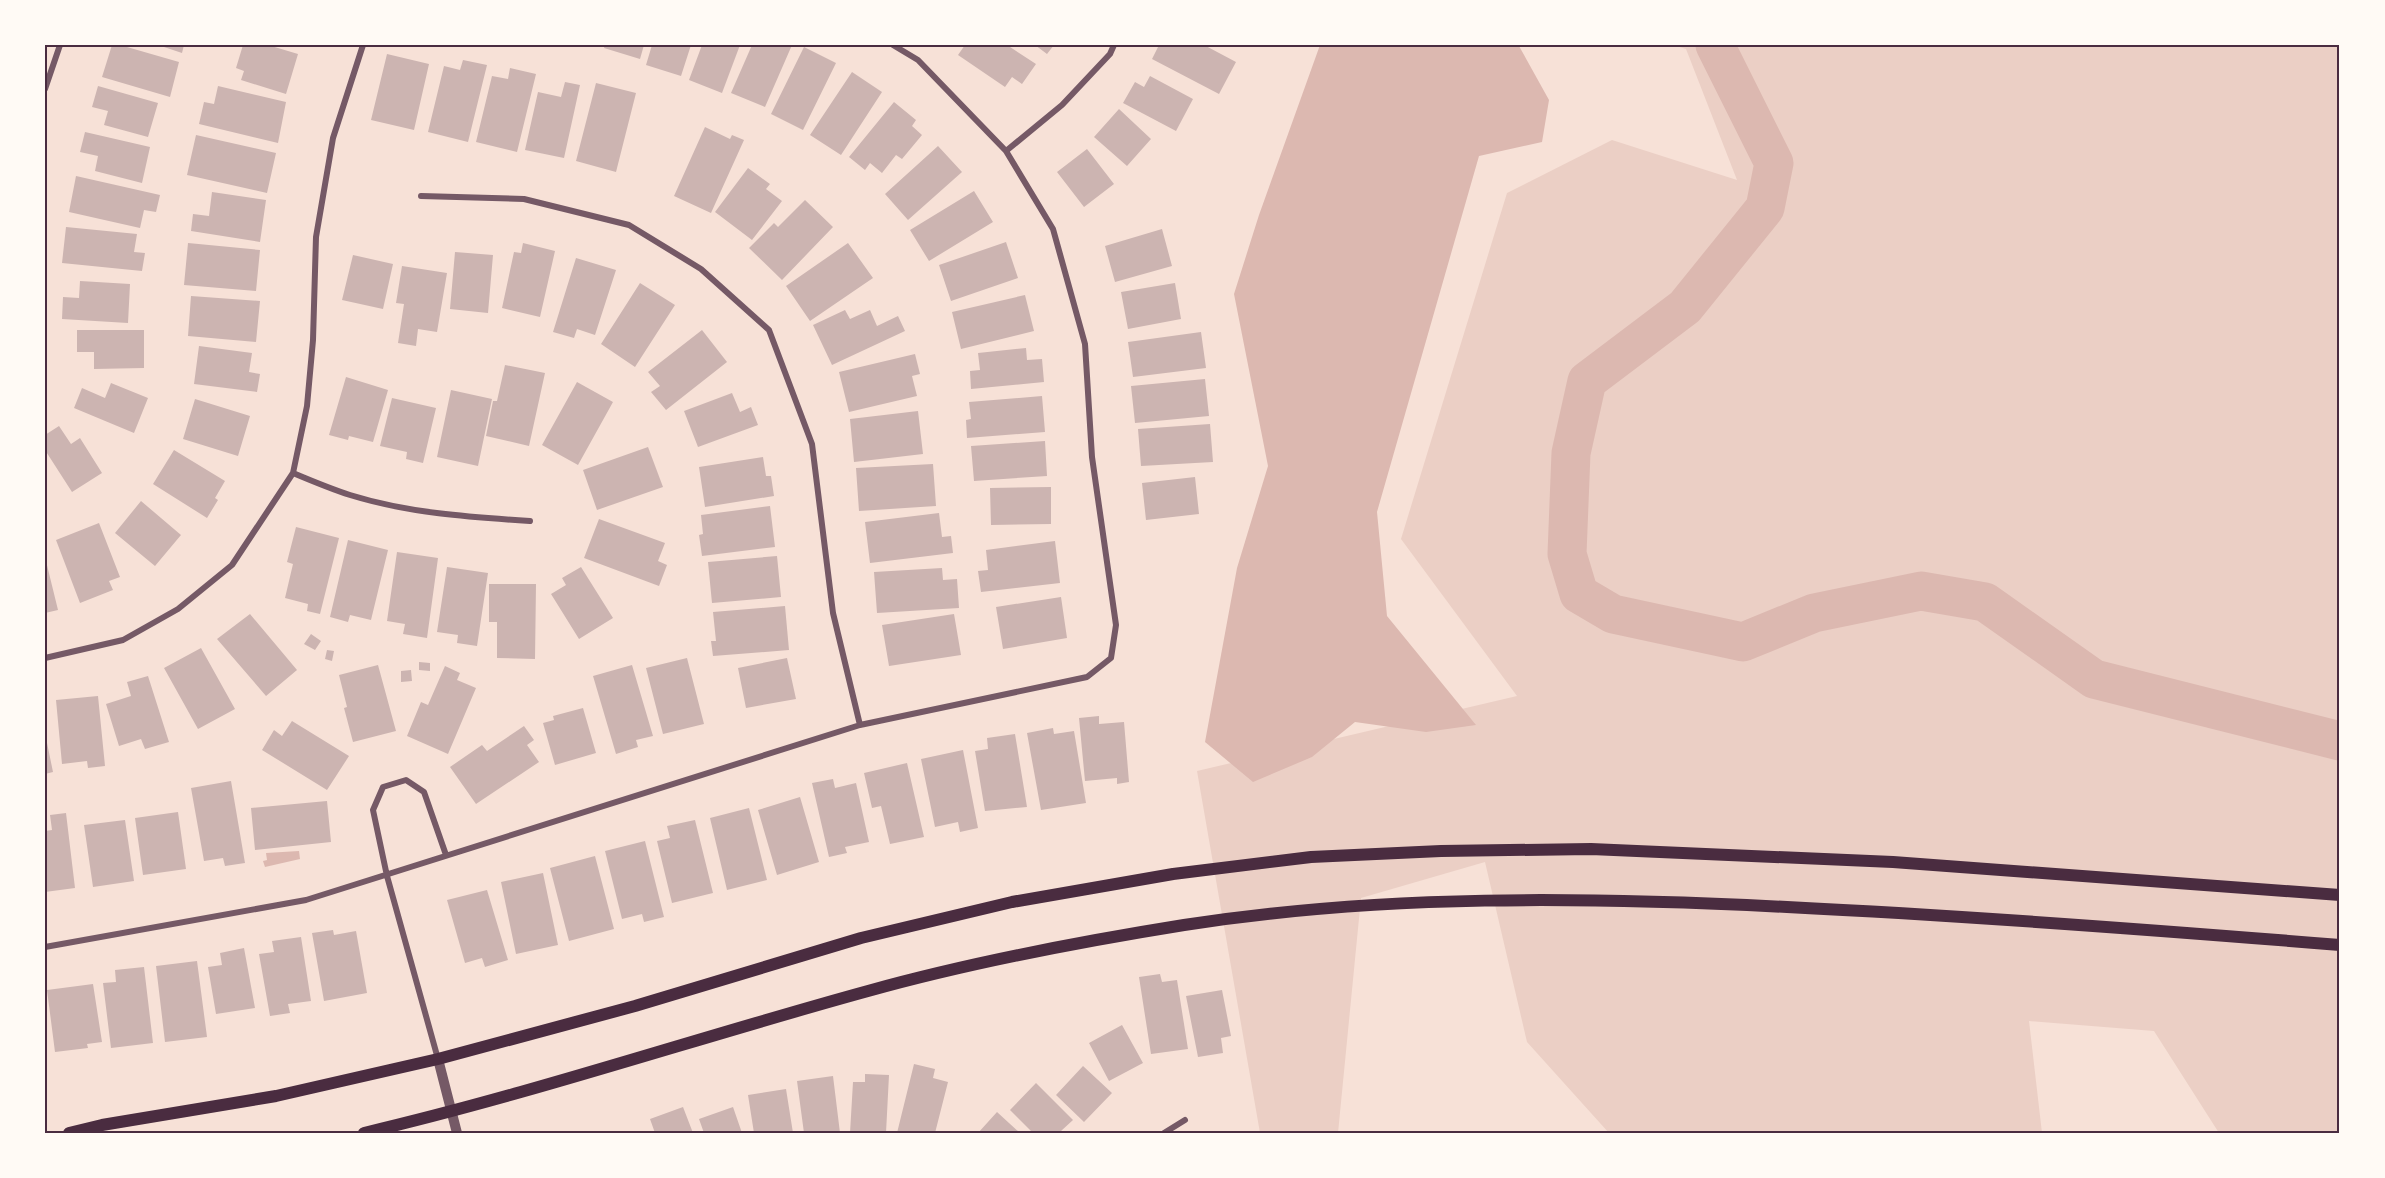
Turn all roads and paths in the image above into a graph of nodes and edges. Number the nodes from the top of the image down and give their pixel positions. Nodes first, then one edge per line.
1 (60, 45) edge
2 (363, 45) edge
3 (893, 45) edge
4 (1114, 45) edge
5 (45, 89) edge
6 (1006, 151) junction
7 (421, 196) dead end
8 (293, 473) junction
9 (530, 521) dead end
10 (45, 658) edge
11 (860, 725) junction
12 (446, 855) junction
13 (387, 876) junction
14 (2340, 895) edge
15 (2340, 945) edge
16 (45, 947) edge
17 (438, 1059) junction
18 (451, 1112) junction
19 (1185, 1120) dead end
20 (69, 1133) edge
21 (364, 1133) edge
22 (457, 1133) edge
23 (1164, 1133) edge

1 - 5 street
2 - 8 street
3 - 6 street
4 - 6 street
6 - 11 street
7 - 11 street
8 - 9 street
8 - 10 street
11 - 12 street
12 - 13 street
12 - 13 street
13 - 16 street
13 - 17 street
14 - 17 main road
15 - 18 main road
17 - 18 street
17 - 20 main road
18 - 21 main road
18 - 22 street
19 - 23 street

